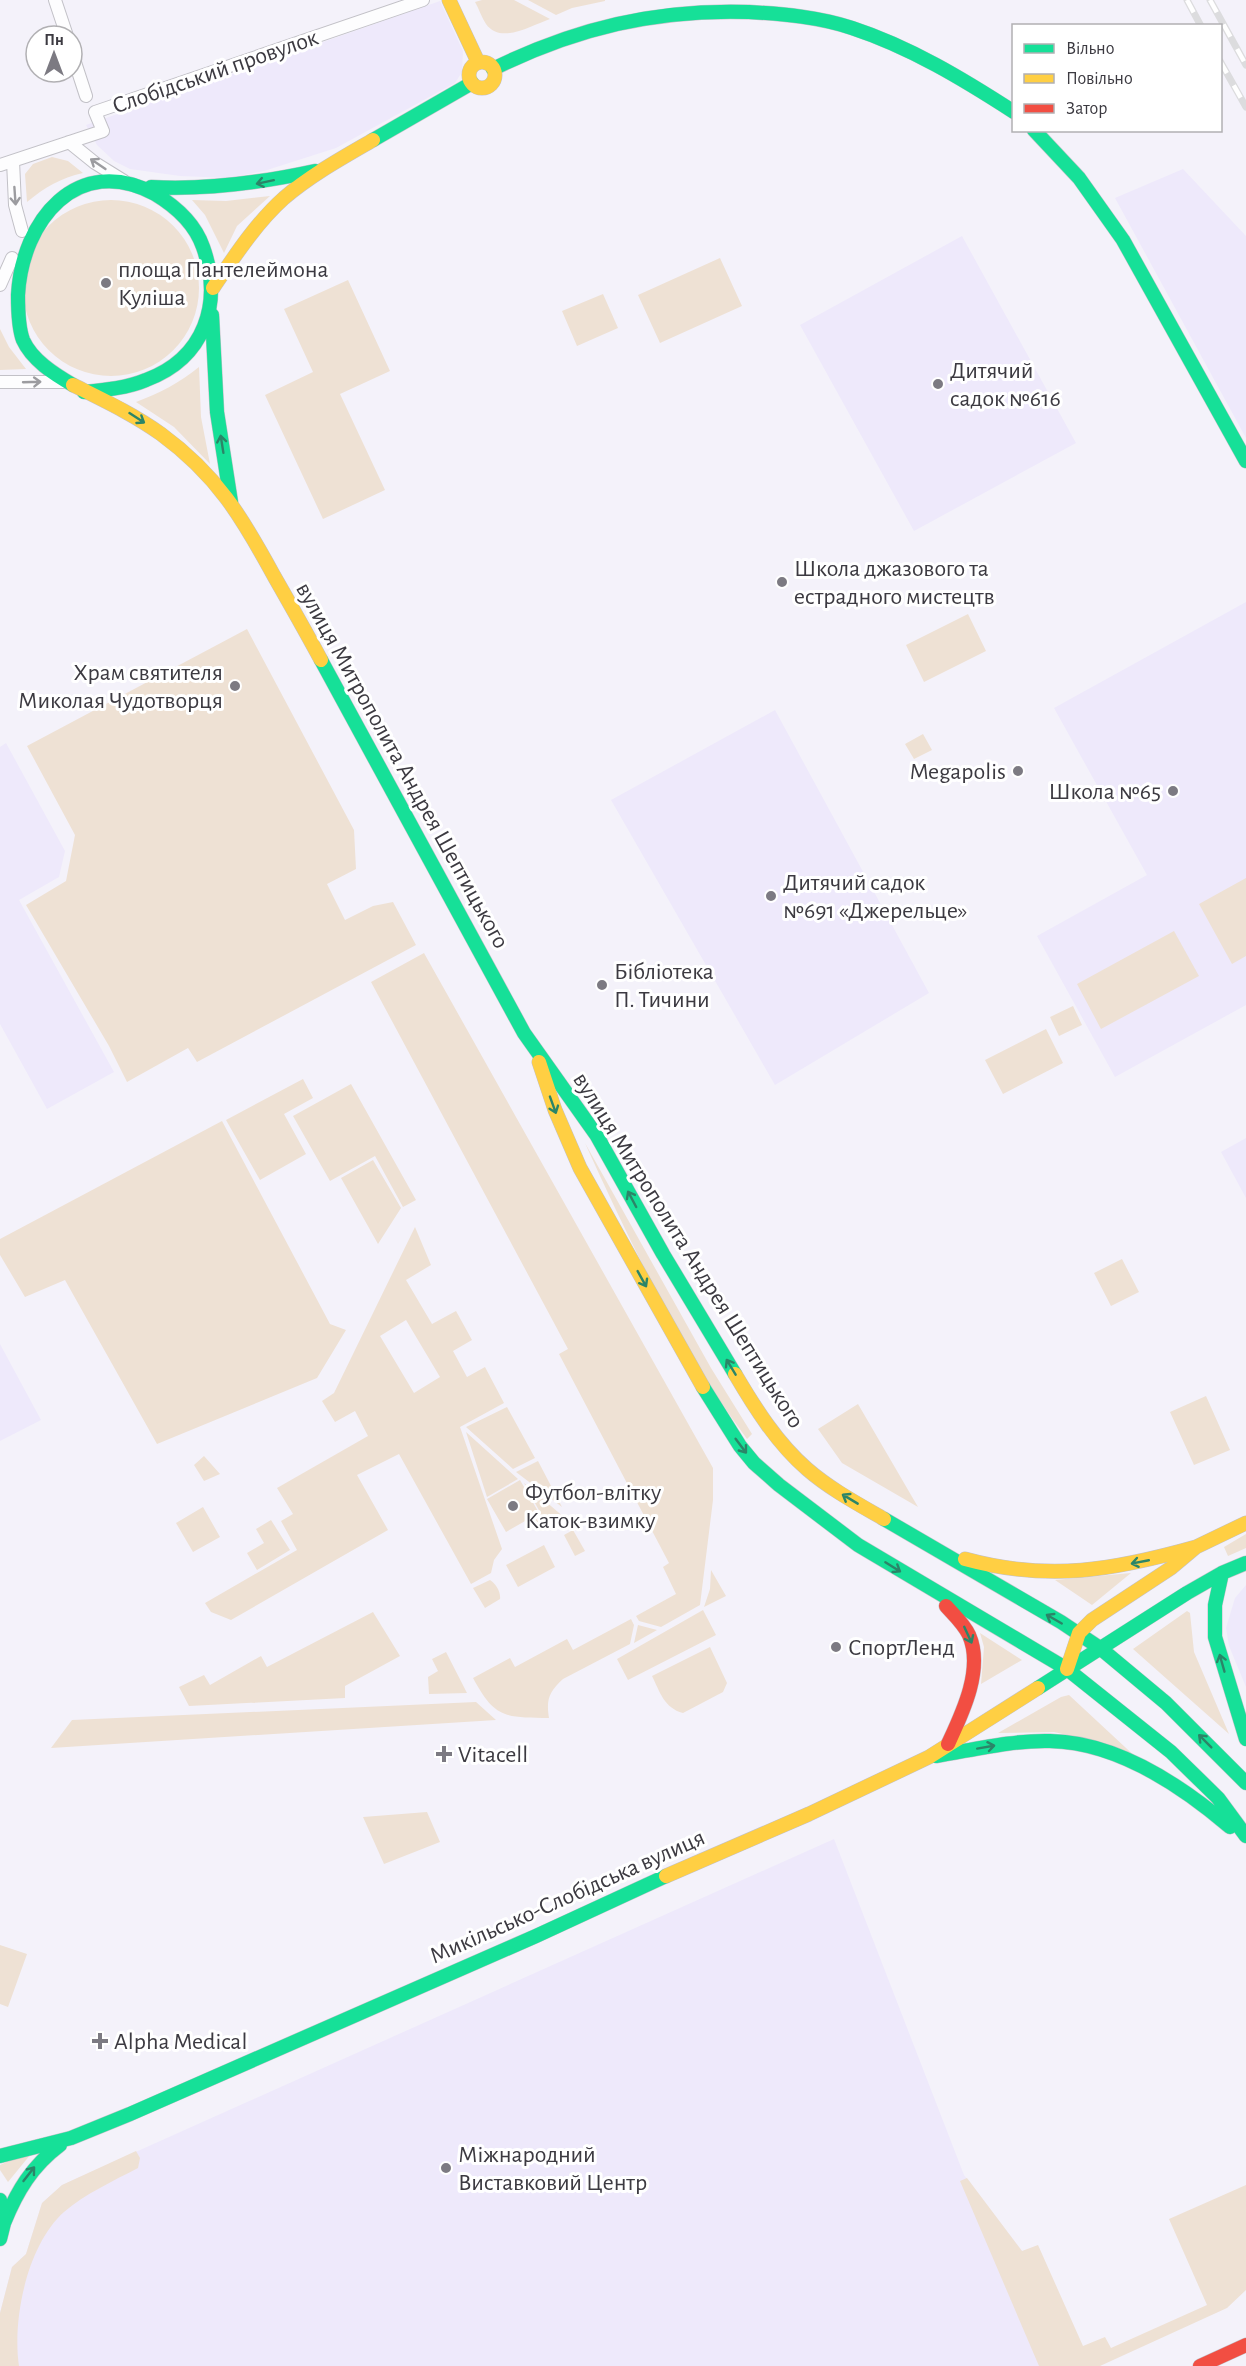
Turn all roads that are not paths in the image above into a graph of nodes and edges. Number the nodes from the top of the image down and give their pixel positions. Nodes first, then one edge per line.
1 (56, 0) edge
2 (423, 0) edge
3 (449, 0) edge
4 (63, 24) edge
5 (478, 63) junction
6 (494, 69) junction
7 (472, 83) junction
8 (82, 84) edge
9 (86, 96) dead end
10 (1012, 111) edge
11 (1036, 132) edge
12 (69, 142) junction
13 (13, 160) junction
14 (0, 165) edge
15 (322, 169) junction
16 (134, 185) junction
17 (22, 231) junction
18 (12, 258) junction
19 (0, 285) edge
20 (213, 288) junction
21 (212, 311) junction
22 (0, 382) edge
23 (63, 382) junction
24 (84, 392) junction
25 (1246, 461) edge
26 (231, 502) junction
27 (534, 1050) junction
28 (1246, 1523) edge
29 (931, 1547) junction
30 (1196, 1547) junction
31 (1246, 1563) edge
32 (1222, 1573) junction
33 (931, 1590) junction
34 (1078, 1633) junction
35 (1099, 1649) junction
36 (1067, 1669) junction
37 (1246, 1739) edge
38 (947, 1745) junction
39 (929, 1757) junction
40 (1246, 1783) edge
41 (1246, 1836) edge
42 (1246, 1841) edge
43 (71, 2138) junction
44 (0, 2156) edge
45 (0, 2200) edge
46 (3, 2223) junction
47 (0, 2239) edge
48 (1246, 2333) edge
49 (1246, 2345) edge
50 (1195, 2366) edge
51 (1200, 2366) edge

1 - 4 street
2 - 12 street, Слобідський провулок
3 - 5 main road
5 - 6 main road
5 - 7 main road
6 - 7 main road
6 - 10 main road
7 - 15 main road
8 - 9 street
11 - 25 main road
12 - 13 street, Слобідський провулок
16 -> 12 street
13 - 14 street, Слобідський провулок
13 -> 17 street
15 -> 16 main road
15 - 20 main road
16 - 17 main road
16 - 20 main road
17 - 18 main road
18 - 19 street
18 - 23 main road
20 - 21 main road
21 - 24 main road
26 -> 21 main road, вулиця Митрополита Андрея Шептицького
22 -> 23 street
23 - 24 main road
24 -> 26 main road, вулиця Митрополита Андрея Шептицького
26 - 27 main road, вулиця Митрополита Андрея Шептицького
29 -> 27 main road, вулиця Митрополита Андрея Шептицького
27 -> 33 main road, вулиця Митрополита Андрея Шептицького
28 - 30 main road
30 -> 29 main road
34 -> 29 main road, вулиця Митрополита Андрея Шептицького
30 - 34 main road
31 - 32 main road, Микільсько-Слобідська вулиця
32 - 35 main road, Микільсько-Слобідська вулиця
37 -> 32 main road
33 - 36 main road, вулиця Митрополита Андрея Шептицького
33 -> 38 main road
34 - 35 main road, вулиця Митрополита Андрея Шептицького
34 - 36 main road
35 - 36 main road, Микільсько-Слобідська вулиця
40 -> 35 main road, вулиця Митрополита Андрея Шептицького
36 - 38 main road, Микільсько-Слобідська вулиця
36 - 41 main road, вулиця Митрополита Андрея Шептицького
38 - 39 main road, Микільсько-Слобідська вулиця
39 -> 42 main road
39 - 43 main road, Микільсько-Слобідська вулиця
43 - 44 main road, Микільсько-Слобідська вулиця
46 -> 43 main road, Микільсько-Слобідська вулиця
45 - 46 main road
46 - 47 main road
48 - 50 main road
49 - 51 main road

